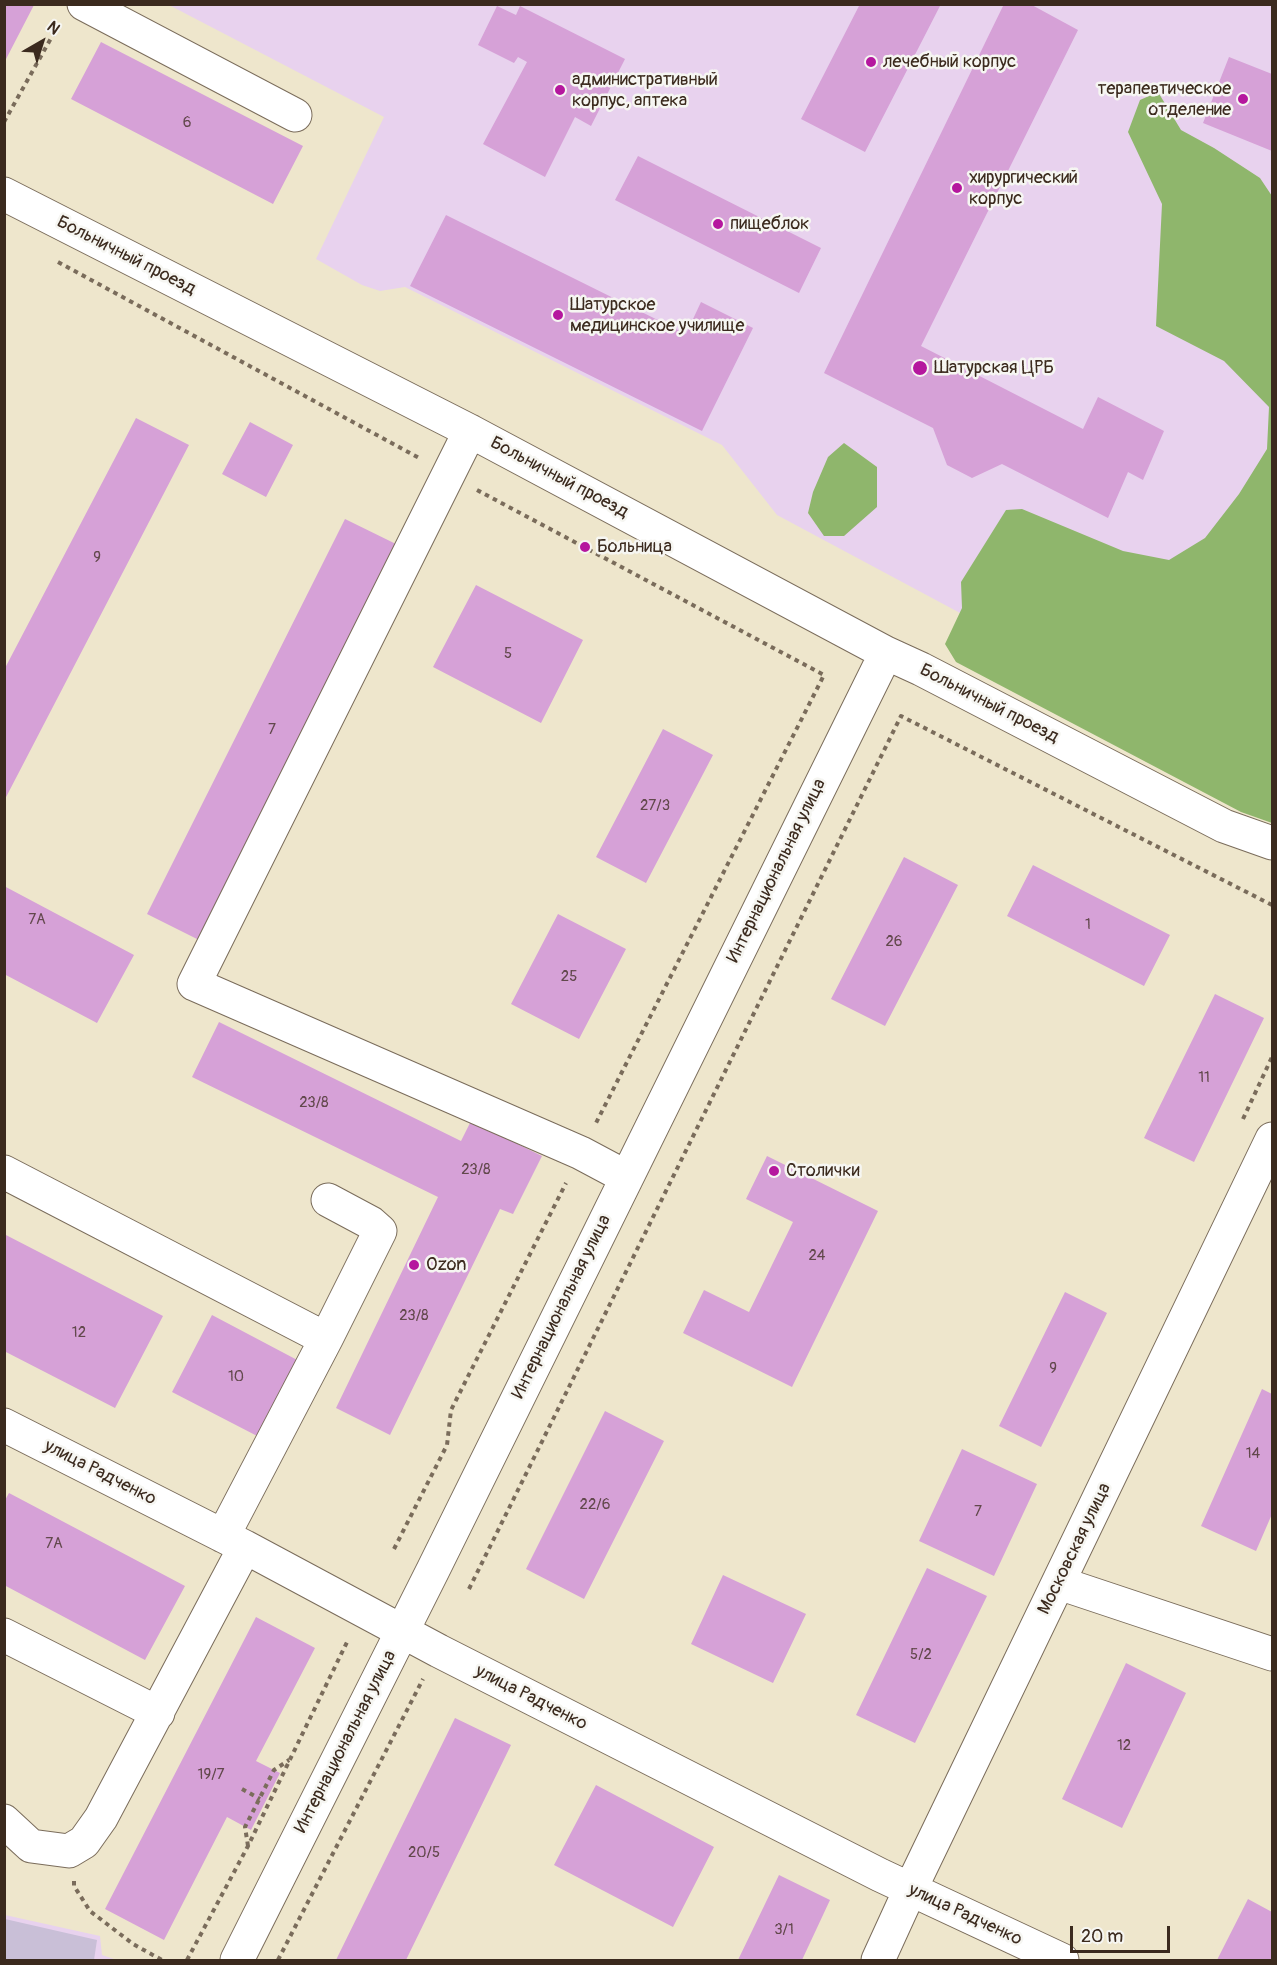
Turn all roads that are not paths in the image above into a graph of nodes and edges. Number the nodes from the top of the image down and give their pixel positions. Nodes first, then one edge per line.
1 (74, 9) edge
2 (295, 115) dead end
3 (4, 194) edge
4 (470, 431) junction
5 (886, 653) junction
6 (1272, 843) edge
7 (1272, 1139) edge
8 (4, 1172) edge
9 (626, 1177) junction
10 (328, 1200) dead end
11 (326, 1339) junction
12 (4, 1425) edge
13 (234, 1542) junction
14 (1059, 1583) junction
15 (403, 1630) junction
16 (4, 1635) edge
17 (1272, 1654) edge
18 (158, 1713) junction
19 (4, 1821) edge
20 (910, 1890) junction
21 (237, 1960) edge
22 (878, 1960) edge
23 (1062, 1960) edge

1 - 2 street
3 - 4 street, Больничный проезд
4 - 5 street, Больничный проезд
4 - 9 street
5 - 6 street, Больничный проезд
5 - 9 street, Интернациональная улица
7 - 14 street, Московская улица
8 - 11 street
9 - 15 street, Интернациональная улица
10 - 11 street
11 - 13 street
12 - 13 street, улица Радченко
13 - 15 street, улица Радченко
13 - 18 street
14 - 17 street
14 - 20 street, Московская улица
15 - 20 street, улица Радченко
15 - 21 street, Интернациональная улица
16 - 18 street
18 - 19 street
20 - 22 street, Московская улица
20 - 23 street, улица Радченко

